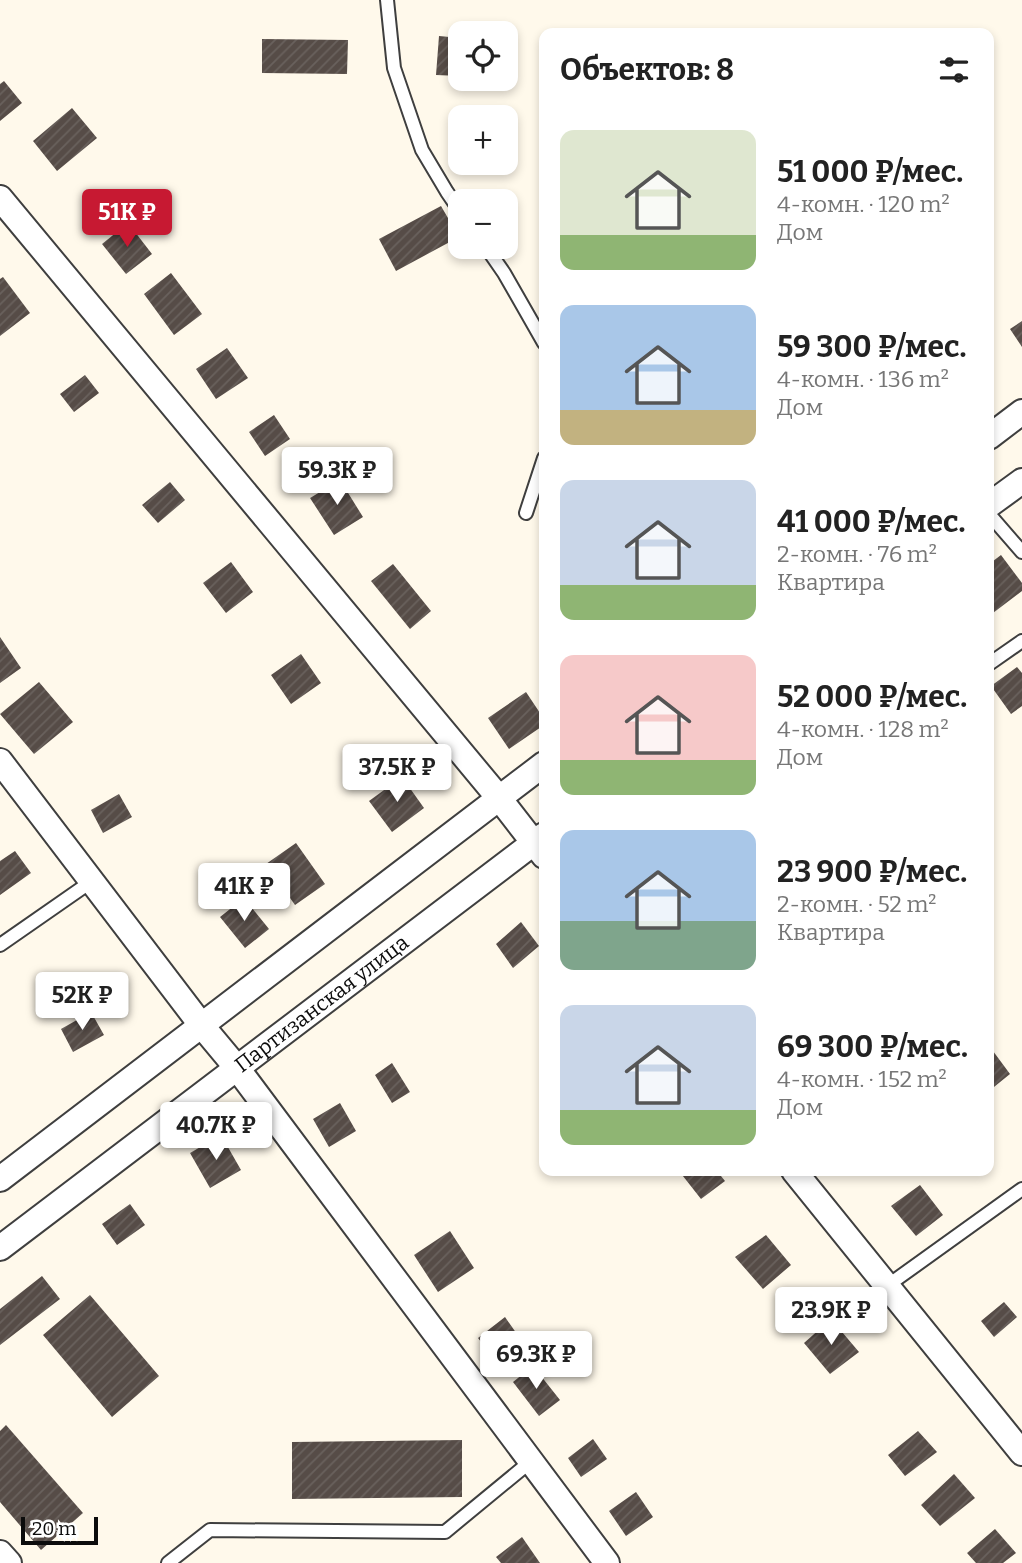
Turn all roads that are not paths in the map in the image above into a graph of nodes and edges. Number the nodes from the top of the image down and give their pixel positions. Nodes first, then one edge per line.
1 (387, 0) edge
2 (448, 193) edge
3 (0, 198) edge
4 (494, 259) edge
5 (539, 335) edge
6 (1022, 412) edge
7 (994, 433) edge
8 (539, 473) edge
9 (1022, 481) edge
10 (994, 501) edge
11 (526, 513) dead end
12 (994, 520) edge
13 (1022, 552) edge
14 (1022, 641) edge
15 (994, 661) edge
16 (0, 761) edge
17 (539, 768) edge
18 (499, 798) junction
19 (539, 842) edge
20 (539, 845) edge
21 (92, 881) junction
22 (0, 945) edge
23 (202, 1026) junction
24 (237, 1068) junction
25 (798, 1176) edge
26 (0, 1179) edge
27 (1022, 1189) edge
28 (0, 1248) edge
29 (887, 1286) junction
30 (1022, 1453) edge
31 (530, 1462) junction
32 (0, 1553) edge
33 (9, 1563) edge
34 (168, 1563) edge
35 (607, 1563) edge

1 - 2 lane
3 - 18 street
4 - 5 lane
6 - 7 street
8 - 11 lane
9 - 10 street
12 - 13 lane
14 - 15 lane
16 - 21 street
17 - 18 street
18 - 19 street
18 - 23 street
20 - 24 street, Партизанская улица
21 - 22 lane
21 - 23 street
23 - 24 street
23 - 26 street
24 - 28 street, Партизанская улица
24 - 31 street
25 - 29 street
27 - 29 lane
29 - 30 street
31 - 34 lane
31 - 35 street
32 - 33 street

